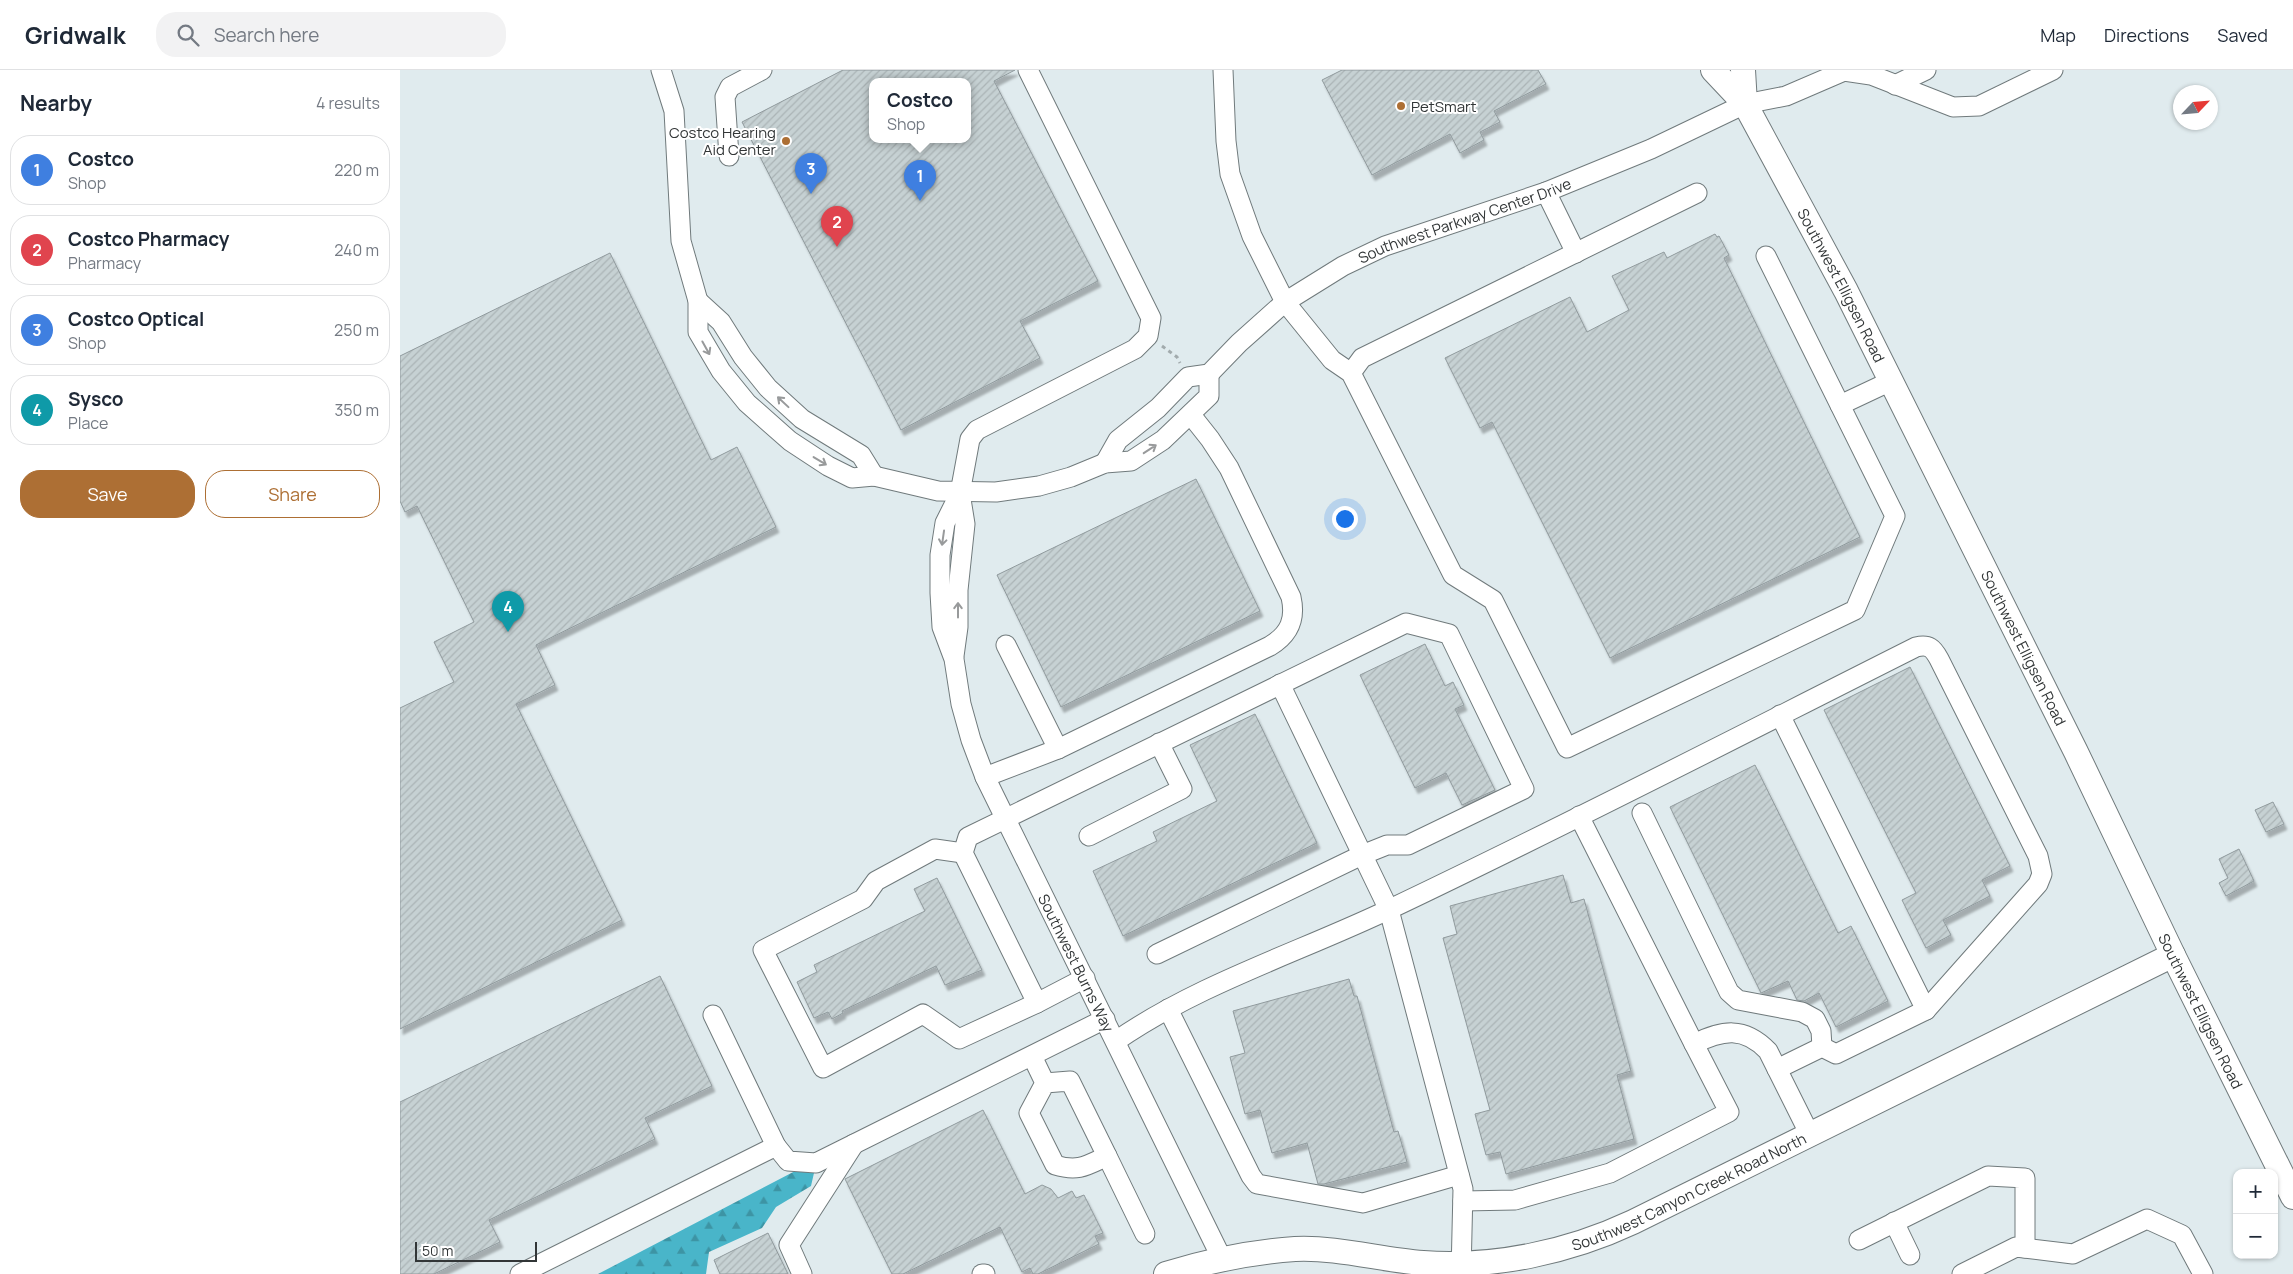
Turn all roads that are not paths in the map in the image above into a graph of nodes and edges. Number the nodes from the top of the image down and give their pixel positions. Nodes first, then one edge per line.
1 (661, 70) edge
2 (762, 70) edge
3 (1028, 70) edge
4 (1222, 70) edge
5 (1713, 70) edge
6 (1743, 70) edge
7 (1926, 70) edge
8 (2053, 70) edge
9 (1872, 73) edge
10 (1895, 85) junction
11 (1745, 104) junction
12 (729, 156) dead end
13 (1546, 192) junction
14 (1697, 193) dead end
15 (1576, 253) junction
16 (1766, 256) dead end
17 (698, 301) junction
18 (1285, 302) junction
19 (1351, 373) junction
20 (1209, 374) junction
21 (1891, 381) junction
22 (1840, 405) junction
23 (1191, 415) junction
24 (1105, 463) junction
25 (874, 476) junction
26 (960, 493) junction
27 (1006, 645) dead end
28 (1280, 684) junction
29 (1780, 715) junction
30 (1159, 743) junction
31 (1058, 749) junction
32 (985, 777) junction
33 (1642, 813) dead end
34 (1579, 816) junction
35 (1005, 818) junction
36 (1089, 836) dead end
37 (962, 853) junction
38 (1362, 855) junction
39 (1389, 910) junction
40 (1157, 954) dead end
41 (2173, 955) junction
42 (1084, 978) junction
43 (1037, 1003) junction
44 (1168, 1010) junction
45 (1926, 1010) junction
46 (712, 1015) dead end
47 (1105, 1019) junction
48 (1116, 1041) junction
49 (1694, 1044) junction
50 (1822, 1047) junction
51 (1032, 1056) junction
52 (1777, 1069) junction
53 (1045, 1083) junction
54 (1810, 1135) junction
55 (854, 1144) junction
56 (776, 1146) junction
57 (1107, 1156) junction
58 (1459, 1175) junction
59 (2293, 1197) edge
60 (1463, 1201) junction
61 (1894, 1222) junction
62 (1145, 1234) dead end
63 (1859, 1240) dead end
64 (2025, 1248) junction
65 (1910, 1255) dead end
66 (1222, 1259) junction
67 (1461, 1268) edge
68 (520, 1274) edge
69 (802, 1274) edge
70 (1166, 1274) edge
71 (1962, 1274) edge
72 (2203, 1274) edge

1 - 17 street
2 - 12 street
3 - 26 street, Southwest Burns Way
4 - 18 street
5 - 11 main road, Southwest Elligsen Road
6 - 11 main road, Southwest Elligsen Road
7 - 10 street
8 - 10 street, Southwest Parkway Center Drive
9 - 10 street, Southwest Parkway Center Drive
9 - 11 street, Southwest Parkway Center Drive
11 - 13 street, Southwest Parkway Center Drive
11 - 21 main road, Southwest Elligsen Road
13 - 15 street
13 - 18 street, Southwest Parkway Center Drive
14 - 15 street
15 - 19 street
16 - 22 street
25 -> 17 street
17 -> 25 street
18 - 19 street
18 - 20 street, Southwest Parkway Center Drive
19 - 22 street
20 - 23 street
20 - 24 street
21 - 22 street
21 - 41 main road, Southwest Elligsen Road
24 -> 23 street
23 - 31 street
24 - 26 street
25 - 26 street
26 - 32 street, Southwest Burns Way
27 - 31 street
28 - 30 street
28 - 38 street
28 - 38 street
29 - 34 street
29 - 45 street
29 - 45 street
30 - 35 street
30 - 36 street
31 - 32 street
32 - 35 street, Southwest Burns Way
33 - 50 street
34 - 39 street
34 - 49 street
35 - 37 street
35 - 42 street, Southwest Burns Way
37 - 43 street
37 - 43 street
38 - 39 street
38 - 40 street
39 - 44 street
39 - 58 street
41 - 54 main road, Southwest Canyon Creek Road North
41 - 59 main road, Southwest Elligsen Road
42 - 43 street
42 - 47 street, Southwest Burns Way
44 - 48 street
44 - 58 street
45 - 50 street
46 - 56 street
47 - 48 street, Southwest Burns Way
47 - 51 street
48 - 66 street, Southwest Burns Way
49 - 52 street
49 - 60 street
50 - 52 street
51 - 53 street
51 - 55 street
52 - 54 street
53 - 57 street
53 - 57 street
54 - 67 main road, Southwest Canyon Creek Road North
55 - 56 street
55 - 69 street
56 - 68 street
57 - 62 street
58 - 60 street
60 - 67 street
61 - 63 street
61 - 64 street
61 - 65 street
64 - 71 street
64 - 72 street
66 - 67 main road, Southwest Canyon Creek Road North
66 - 70 main road, Southwest Canyon Creek Road North

